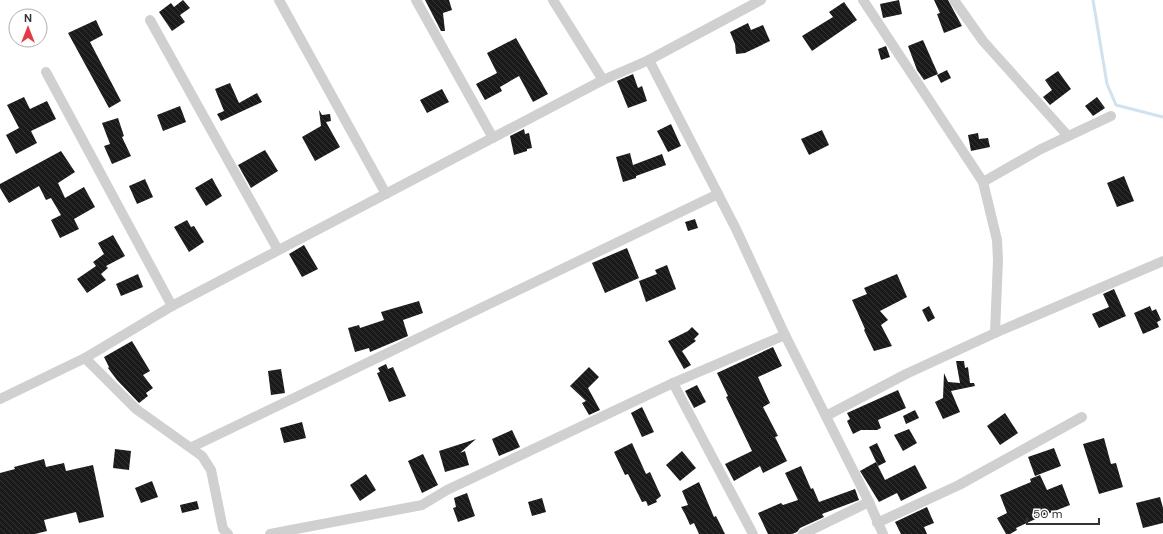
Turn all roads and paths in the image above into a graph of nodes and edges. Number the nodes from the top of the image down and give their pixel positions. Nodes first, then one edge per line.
1 (279, 0) edge
2 (416, 0) edge
3 (553, 0) edge
4 (761, 0) edge
5 (863, 0) edge
6 (954, 0) edge
7 (150, 20) dead end
8 (649, 60) junction
9 (46, 72) dead end
10 (603, 80) junction
11 (1111, 116) dead end
12 (1068, 136) junction
13 (493, 138) junction
14 (983, 182) junction
15 (386, 194) junction
16 (718, 194) junction
17 (278, 250) junction
18 (1163, 261) edge
19 (172, 306) junction
20 (996, 333) junction
21 (786, 335) junction
22 (85, 358) junction
23 (673, 383) junction
24 (0, 399) edge
25 (826, 416) junction
26 (1082, 417) dead end
27 (192, 447) junction
28 (869, 502) junction
29 (877, 523) junction
30 (228, 534) edge
31 (270, 534) edge
32 (753, 534) edge
33 (804, 534) edge
34 (883, 534) edge

1 - 15 street
2 - 13 street
3 - 10 street
4 - 8 street
5 - 14 street
6 - 12 street
7 - 17 street
8 - 10 street
8 - 16 street
9 - 19 street
10 - 13 street
11 - 12 street
12 - 14 street
13 - 15 street
14 - 20 street
15 - 17 street
16 - 21 street
16 - 27 street
17 - 19 street
18 - 20 street
19 - 22 street
20 - 25 street
21 - 23 street
21 - 25 street
22 - 24 street
22 - 27 street
23 - 31 street
23 - 32 street
25 - 28 street
26 - 29 street
27 - 30 street
28 - 29 street
28 - 33 street
29 - 34 street

